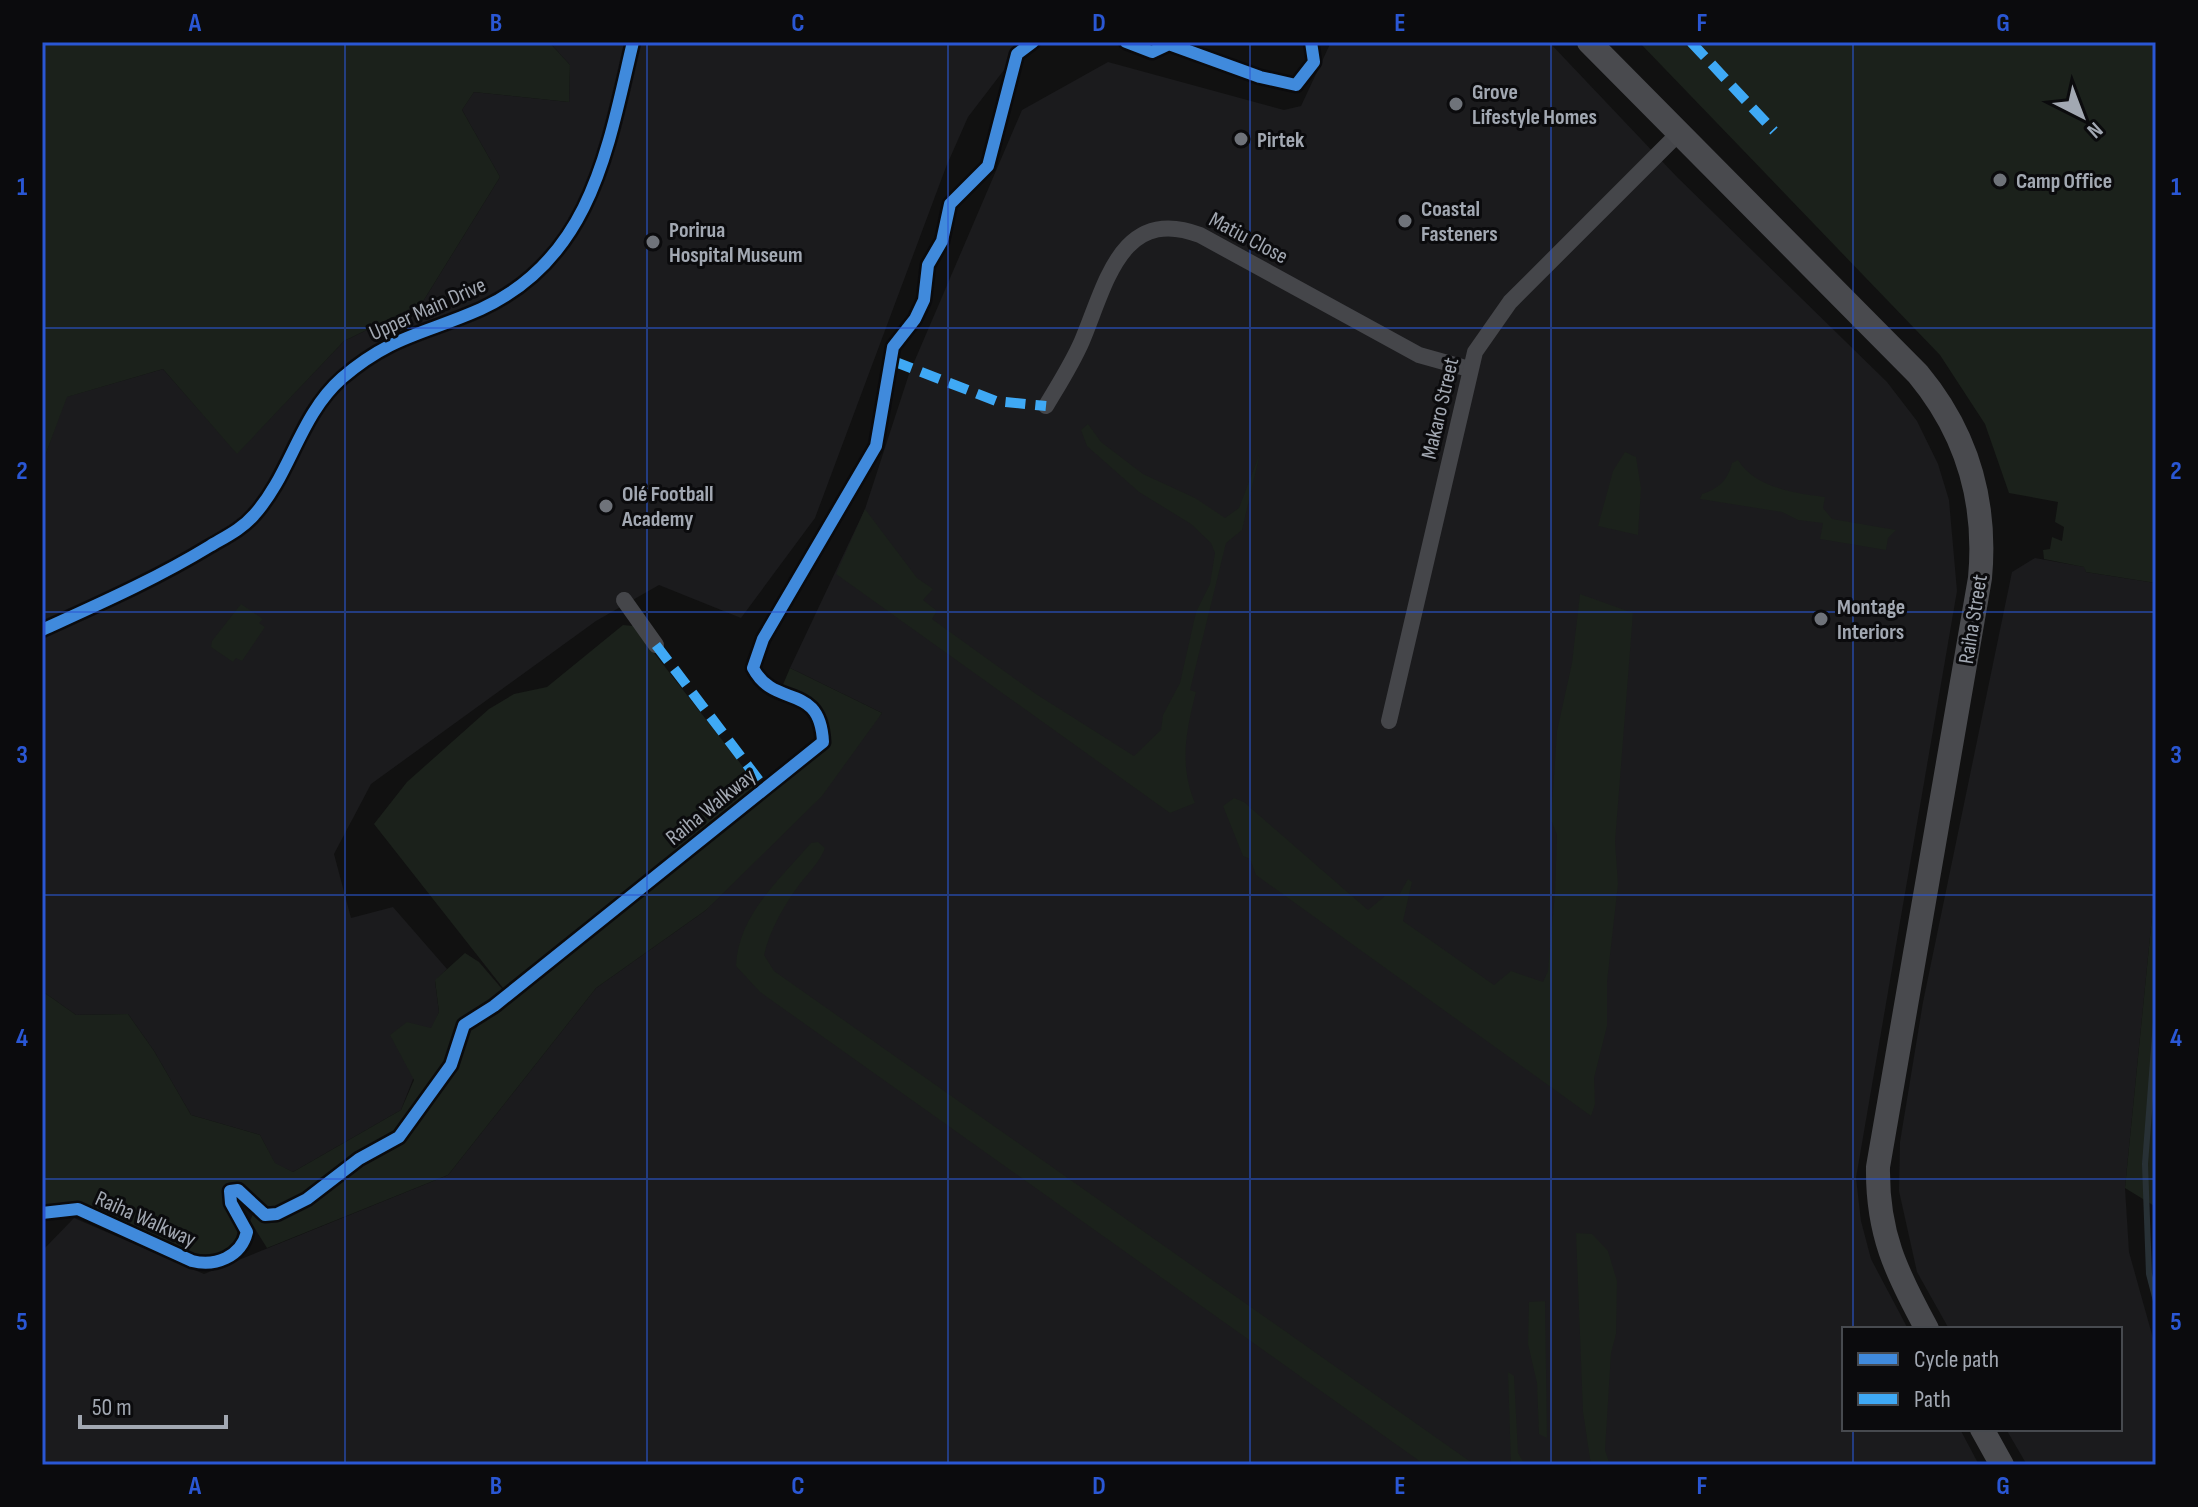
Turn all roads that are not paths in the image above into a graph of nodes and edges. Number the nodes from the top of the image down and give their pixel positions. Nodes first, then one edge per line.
1 (633, 42) edge
2 (1589, 42) edge
3 (1680, 132) junction
4 (1469, 369) junction
5 (1046, 406) dead end
6 (624, 600) dead end
7 (42, 630) edge
8 (656, 645) dead end
9 (1389, 721) dead end
10 (1926, 1327) edge
11 (1983, 1431) edge
12 (2002, 1465) edge

1 - 7 street, Upper Main Drive
2 - 3 main road, Raiha Street
3 - 4 street, Makaro Street
3 - 10 main road, Raiha Street
4 - 5 street, Matiu Close
4 - 9 street, Makaro Street
6 - 8 street
11 - 12 main road

